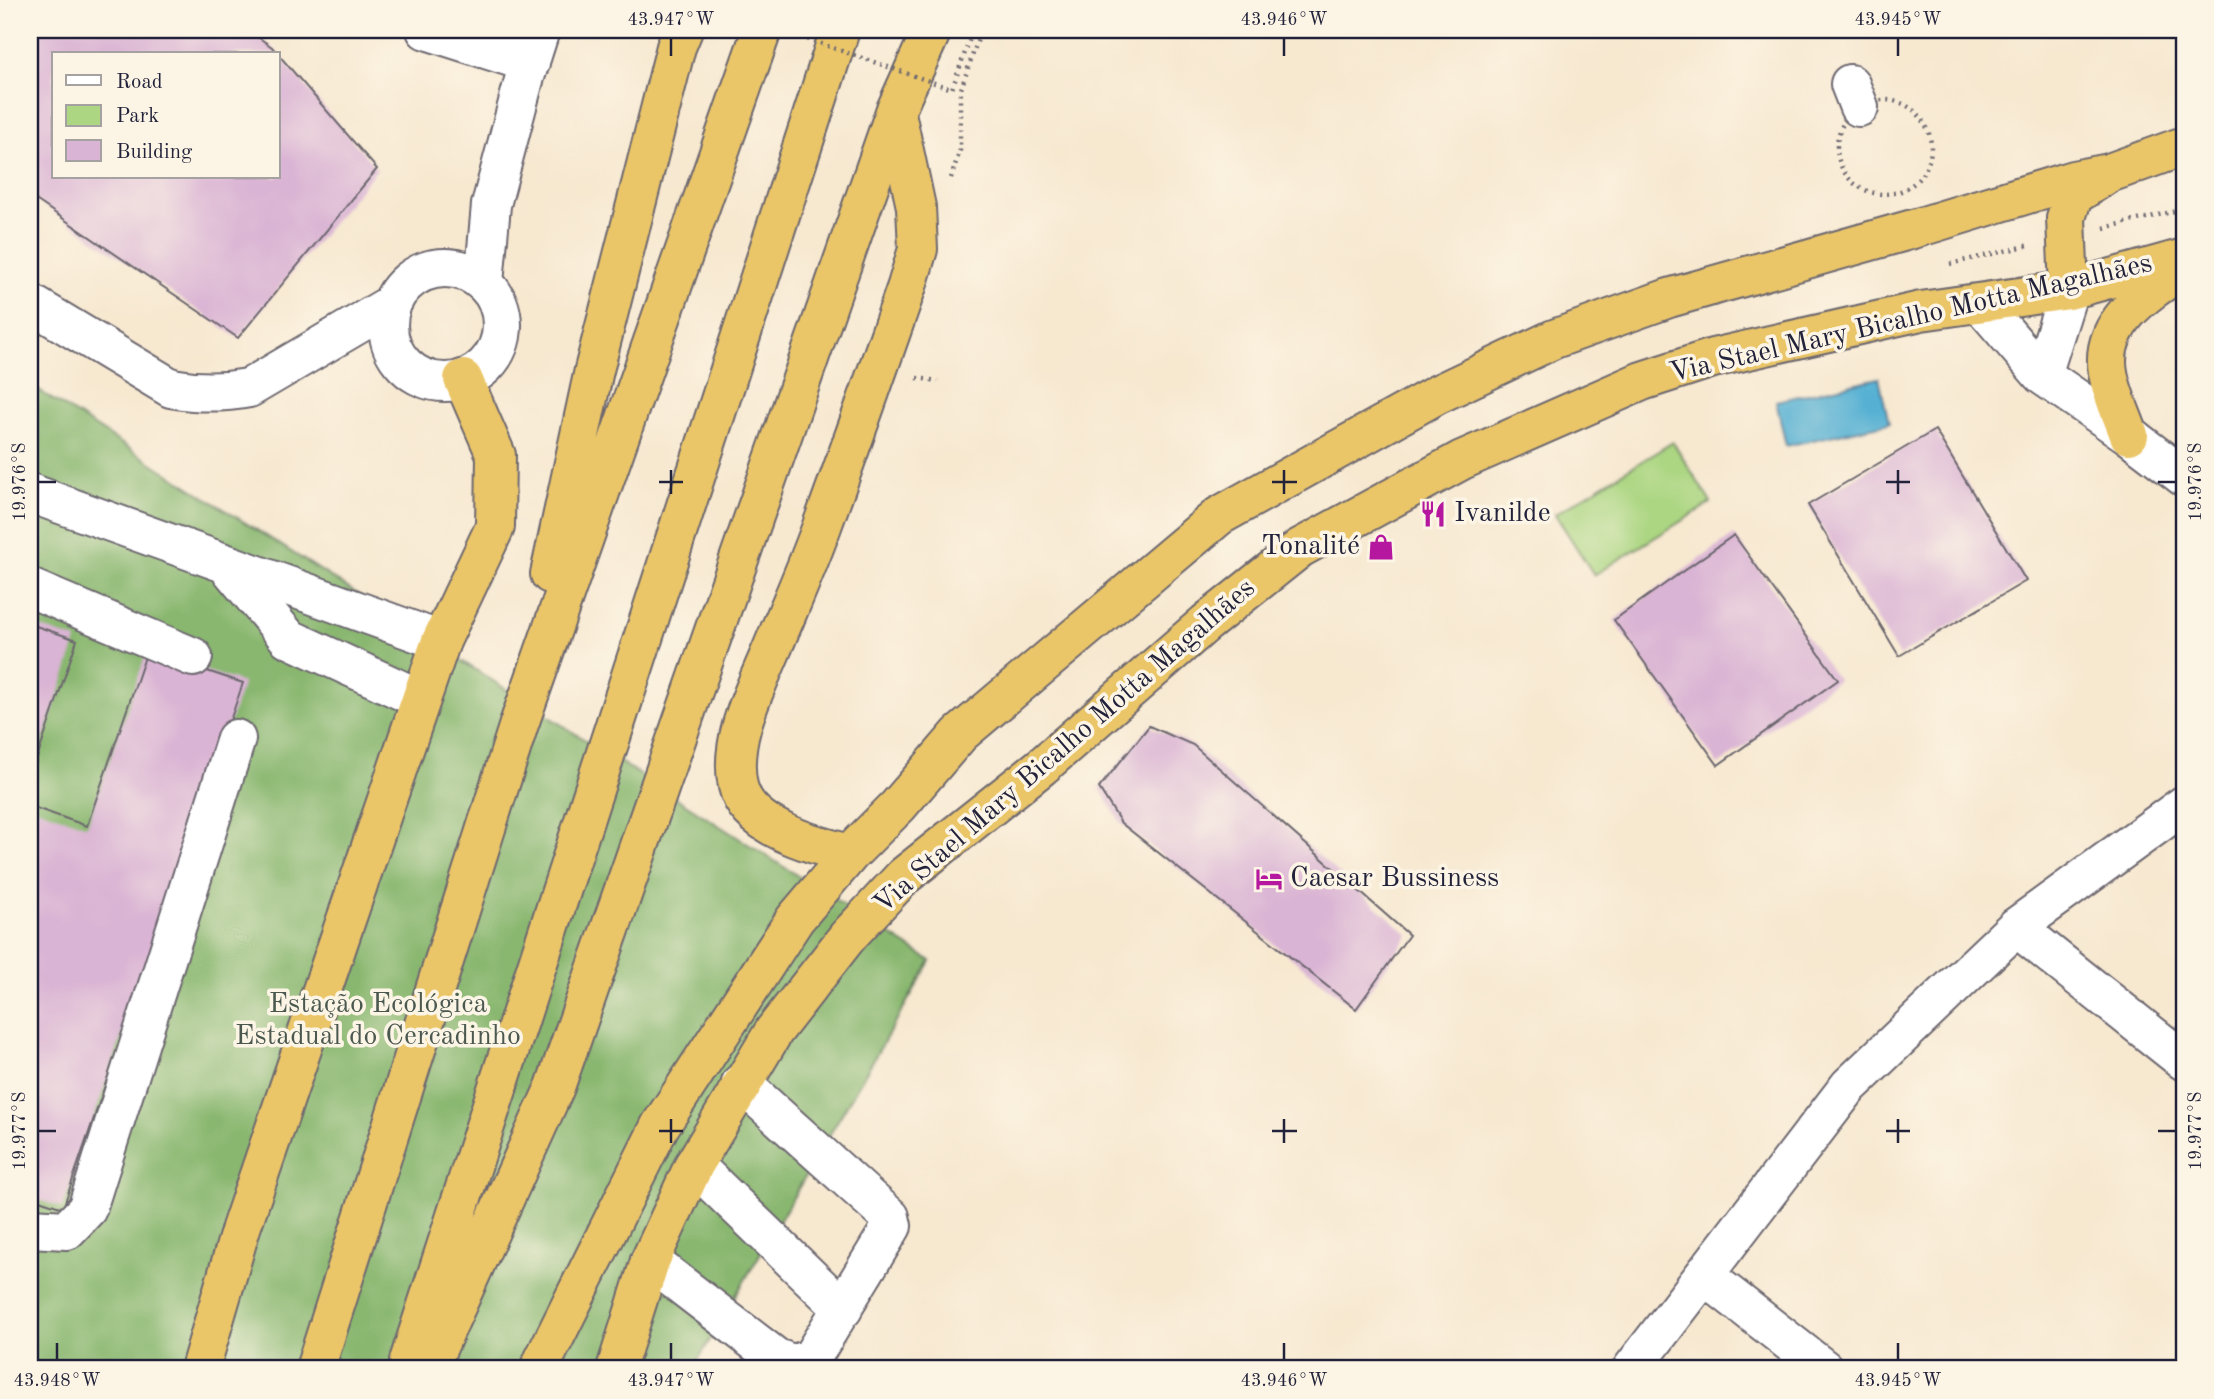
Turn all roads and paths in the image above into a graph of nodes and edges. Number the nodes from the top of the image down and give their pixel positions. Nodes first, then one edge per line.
1 (426, 30) edge
2 (683, 30) edge
3 (762, 30) edge
4 (781, 30) edge
5 (840, 30) edge
6 (932, 30) edge
7 (973, 30) edge
8 (981, 30) edge
9 (535, 46) edge
10 (960, 92) dead end
11 (1855, 96) joint
12 (895, 113) junction
13 (2184, 146) edge
14 (2109, 173) junction
15 (2184, 258) edge
16 (2184, 268) edge
17 (467, 275) junction
18 (2069, 290) junction
19 (30, 303) edge
20 (1980, 303) junction
21 (392, 304) junction
22 (2042, 375) junction
23 (463, 379) junction
24 (2129, 435) junction
25 (2184, 477) edge
26 (30, 493) edge
27 (225, 564) junction
28 (30, 589) edge
29 (441, 641) junction
30 (193, 657) dead end
31 (421, 699) junction
32 (519, 724) junction
33 (236, 739) dead end
34 (2184, 805) edge
35 (850, 854) junction
36 (2016, 927) junction
37 (2184, 1061) edge
38 (741, 1083) junction
39 (694, 1165) junction
40 (30, 1228) edge
41 (650, 1261) junction
42 (1705, 1276) junction
43 (843, 1309) junction
44 (200, 1369) edge
45 (315, 1369) edge
46 (406, 1369) edge
47 (428, 1369) edge
48 (539, 1369) edge
49 (616, 1369) edge
50 (1632, 1369) edge
51 (1824, 1369) edge

1 - 9 street
2 - 32 highway
3 - 32 highway
4 - 7 path, bridge
5 - 46 highway
6 - 12 highway
8 - 10 path
9 - 17 street
11 - 11 path
12 - 35 highway
12 - 47 highway
13 - 14 highway
14 - 18 highway
14 - 35 highway, Via Stael Mary Bicalho Motta Magalhães
15 - 18 highway, Via Stael Mary Bicalho Motta Magalhães
16 - 24 highway
17 - 21 street
17 - 23 street
18 - 20 highway, Via Stael Mary Bicalho Motta Magalhães
18 - 22 street
19 - 21 street
20 - 22 street
20 - 38 highway, Via Stael Mary Bicalho Motta Magalhães
21 - 23 street
22 - 24 street
23 - 29 highway
24 - 25 street
26 - 27 street
27 - 29 street
27 - 31 street
28 - 30 street
29 - 31 highway
31 - 44 highway
32 - 45 highway
33 - 40 street
34 - 36 street
35 - 48 highway, Via Stael Mary Bicalho Motta Magalhães
36 - 37 street
36 - 42 street
38 - 39 highway, Via Stael Mary Bicalho Motta Magalhães
38 - 43 street
39 - 41 highway, Via Stael Mary Bicalho Motta Magalhães
39 - 43 street
41 - 43 street
41 - 49 highway, Via Stael Mary Bicalho Motta Magalhães
42 - 50 street
42 - 51 street

